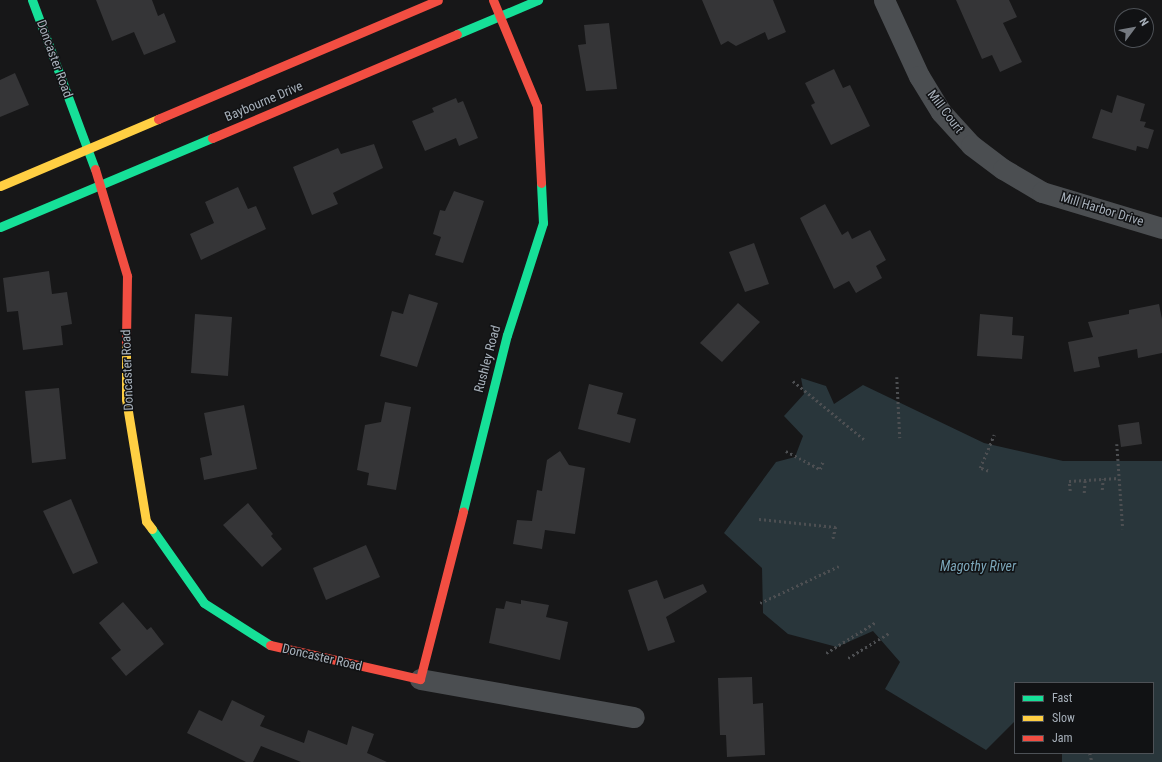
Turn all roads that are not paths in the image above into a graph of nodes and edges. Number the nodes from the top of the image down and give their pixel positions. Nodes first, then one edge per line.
1 (32, 0) edge
2 (438, 0) edge
3 (493, 0) edge
4 (538, 0) edge
5 (884, 0) edge
6 (500, 15) junction
7 (87, 149) junction
8 (0, 186) edge
9 (101, 186) junction
10 (1042, 192) joint
11 (0, 228) edge
12 (1162, 228) edge
13 (420, 679) junction
14 (634, 717) dead end

1 - 7 street, Doncaster Road
2 - 7 street, Baybourne Drive
3 - 6 street, Rushley Road
4 - 6 street, Baybourne Drive
5 - 10 street, Mill Court
6 - 9 street, Baybourne Drive
6 - 13 street, Rushley Road
7 - 8 street, Baybourne Drive
7 - 9 street, Doncaster Road
9 - 11 street, Baybourne Drive
9 - 13 street, Doncaster Road
10 - 12 street, Mill Harbor Drive
13 - 14 street

